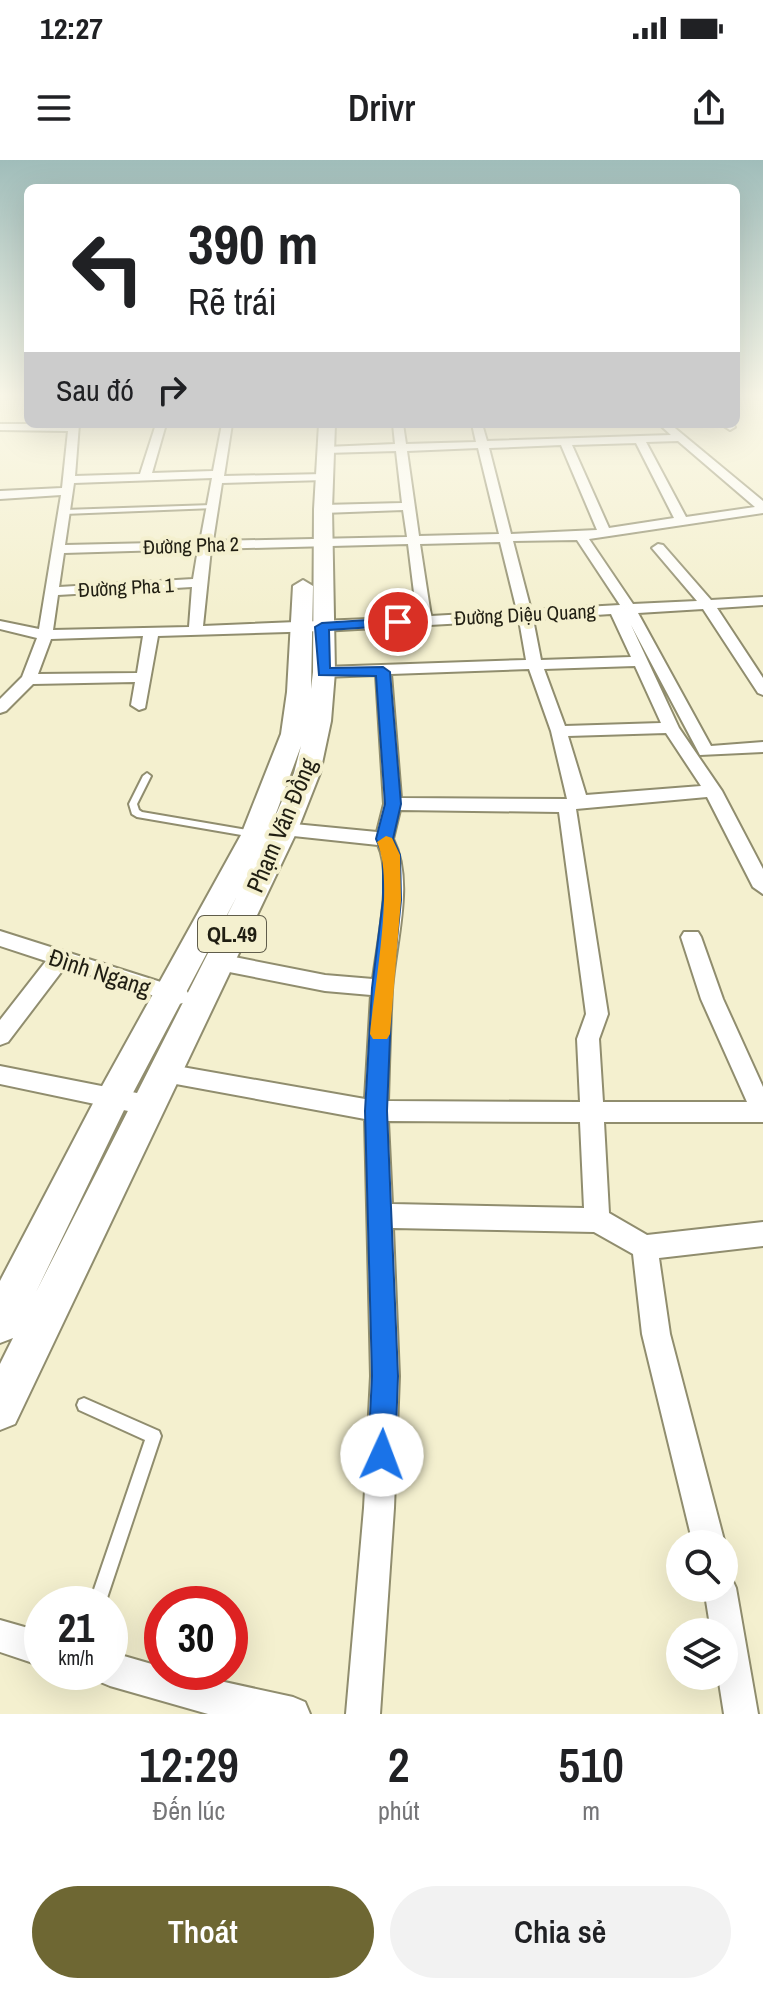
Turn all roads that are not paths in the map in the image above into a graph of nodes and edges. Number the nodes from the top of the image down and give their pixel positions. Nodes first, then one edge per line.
1 (70, 468) edge
2 (148, 468) edge
3 (220, 468) edge
4 (267, 468) edge
5 (321, 468) edge
6 (322, 468) edge
7 (404, 468) edge
8 (488, 468) edge
9 (576, 468) edge
10 (654, 468) edge
11 (716, 468) edge
12 (145, 477) junction
13 (218, 477) junction
14 (68, 486) junction
15 (0, 495) edge
16 (409, 506) junction
17 (212, 507) junction
18 (763, 508) edge
19 (323, 509) junction
20 (64, 512) junction
21 (682, 521) junction
22 (604, 531) junction
23 (581, 536) junction
24 (505, 538) junction
25 (315, 541) junction
26 (413, 541) junction
27 (205, 544) junction
28 (658, 548) dead end
29 (58, 549) junction
30 (199, 583) junction
31 (53, 591) junction
32 (763, 601) edge
33 (707, 604) junction
34 (622, 609) junction
35 (525, 614) junction
36 (424, 620) junction
37 (0, 625) edge
38 (312, 627) junction
39 (196, 630) junction
40 (151, 632) junction
41 (45, 635) junction
42 (640, 661) junction
43 (535, 666) junction
44 (324, 672) junction
45 (383, 672) junction
46 (142, 677) junction
47 (29, 679) junction
48 (763, 690) edge
49 (139, 705) dead end
50 (0, 708) edge
51 (671, 728) junction
52 (559, 731) junction
53 (763, 747) edge
54 (147, 776) dead end
55 (713, 791) junction
56 (393, 804) junction
57 (571, 804) junction
58 (270, 832) junction
59 (384, 839) junction
60 (763, 887) edge
61 (691, 937) dead end
62 (0, 938) edge
63 (59, 959) junction
64 (219, 962) junction
65 (382, 988) junction
66 (171, 994) junction
67 (200, 1003) junction
68 (0, 1036) edge
69 (165, 1073) junction
70 (0, 1075) edge
71 (113, 1098) junction
72 (147, 1105) junction
73 (376, 1111) junction
74 (592, 1111) junction
75 (763, 1112) edge
76 (381, 1216) junction
77 (597, 1220) junction
78 (763, 1234) edge
79 (645, 1247) junction
80 (0, 1323) edge
81 (84, 1405) dead end
82 (0, 1409) edge
83 (705, 1530) edge
84 (103, 1586) edge
85 (722, 1602) edge
86 (0, 1636) edge
87 (24, 1643) edge
88 (128, 1674) edge
89 (293, 1714) edge
90 (363, 1714) edge
91 (741, 1714) edge

1 - 14 street
2 - 12 street
3 - 13 street
4 - 13 street
5 - 25 main road, Phạm Văn Đồng / QL.49
6 - 19 main road, Phạm Văn Đồng / QL.49
7 - 16 street
8 - 24 street
9 - 22 street
10 - 21 street
11 - 18 street
12 - 13 street
12 - 14 street
13 - 17 street
14 - 15 street
14 - 20 street
16 - 19 street
16 - 26 street
17 - 20 lane
17 - 27 street
18 - 21 street, Đường Pha 2
19 - 25 main road, Phạm Văn Đồng / QL.49
20 - 29 street
21 - 22 street, Đường Pha 2
22 - 23 street, Đường Pha 2
23 - 24 street, Đường Pha 2
23 - 34 street
24 - 26 street, Đường Pha 2
24 - 35 street
25 - 26 street, Đường Pha 2
25 - 27 street, Đường Pha 2
25 - 38 main road, Phạm Văn Đồng / QL.49
26 - 36 street
27 - 29 street, Đường Pha 2
27 - 30 street
28 - 33 street
29 - 31 street
30 - 31 street, Đường Pha 1
30 - 39 street
31 - 41 street
32 - 33 street, Đường Diệu Quang
33 - 34 street, Đường Diệu Quang
33 - 48 street
34 - 35 street, Đường Diệu Quang
34 - 42 street
34 - 53 street
35 - 36 street, Đường Diệu Quang
35 - 43 street
36 - 38 street, Đường Diệu Quang
37 - 41 street, Đường Diệu Quang
38 - 39 street, Đường Diệu Quang
38 - 44 main road, Phạm Văn Đồng / QL.49
38 - 58 main road, Phạm Văn Đồng / QL.49
39 - 40 street, Đường Diệu Quang
40 - 41 street, Đường Diệu Quang
40 - 46 street
41 - 47 street
42 - 43 street
42 - 51 street
43 - 45 street
43 - 52 street
44 - 45 street
44 - 58 main road, Phạm Văn Đồng / QL.49
45 - 56 street
46 - 47 street
46 - 49 street
47 - 50 street
51 - 52 street
51 - 55 street
52 - 57 street
54 - 58 lane
55 - 57 street
55 - 60 street
56 - 57 street
56 - 59 street
57 - 74 street
58 - 59 street
58 - 64 main road, Phạm Văn Đồng / QL.49
58 - 66 main road, Phạm Văn Đồng / QL.49
59 - 65 street
61 - 75 street
62 - 63 street, Đình Ngang
63 - 66 street, Đình Ngang
63 - 68 street
64 - 65 street
64 - 67 main road, Phạm Văn Đồng / QL.49
65 - 73 street
66 - 67 street, Đình Ngang
66 - 71 main road, Phạm Văn Đồng / QL.49
67 - 69 main road, Phạm Văn Đồng / QL.49
69 - 72 main road, Phạm Văn Đồng / QL.49
69 - 73 street
70 - 71 street
71 - 72 street
71 - 80 main road, Phạm Văn Đồng / QL.49
72 - 82 main road, Phạm Văn Đồng / QL.49
73 - 74 street
73 - 76 street
74 - 75 street
74 - 77 street
76 - 77 street
76 - 90 street
77 - 79 street
78 - 79 street
79 - 83 street
81 - 84 lane
85 - 91 street
86 - 87 street
88 - 89 street

